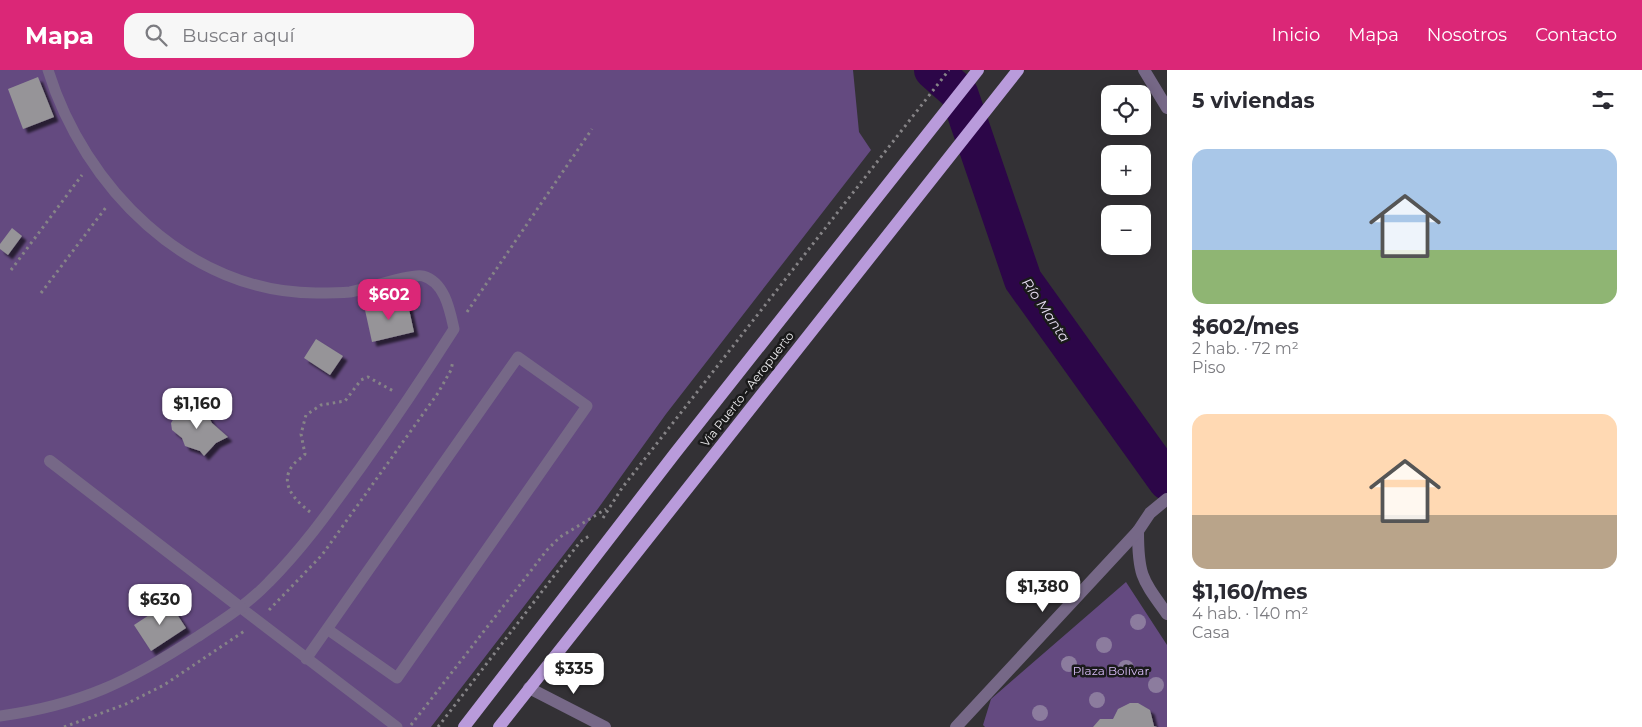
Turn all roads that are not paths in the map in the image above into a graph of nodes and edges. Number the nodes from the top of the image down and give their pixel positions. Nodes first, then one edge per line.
1 (48, 70) edge
2 (978, 70) edge
3 (1018, 70) edge
4 (1144, 70) edge
5 (1167, 108) edge
6 (50, 461) dead end
7 (1167, 499) edge
8 (1138, 531) junction
9 (241, 608) junction
10 (1167, 614) edge
11 (327, 629) junction
12 (306, 659) junction
13 (530, 688) junction
14 (0, 716) edge
15 (381, 722) edge
16 (397, 727) edge
17 (464, 727) edge
18 (499, 727) edge
19 (605, 727) edge
20 (956, 727) edge

1 - 9 lane
2 - 17 main road, Via Puerto - Aeropuerto
3 - 13 main road, Via Puerto - Aeropuerto
4 - 5 street
6 - 9 street
7 - 8 street
8 - 10 street
8 - 20 street
9 - 12 lane
9 - 14 lane
11 - 11 lane
11 - 12 lane
12 - 15 lane
13 - 18 main road, Via Puerto - Aeropuerto
13 - 19 street
15 - 16 lane

